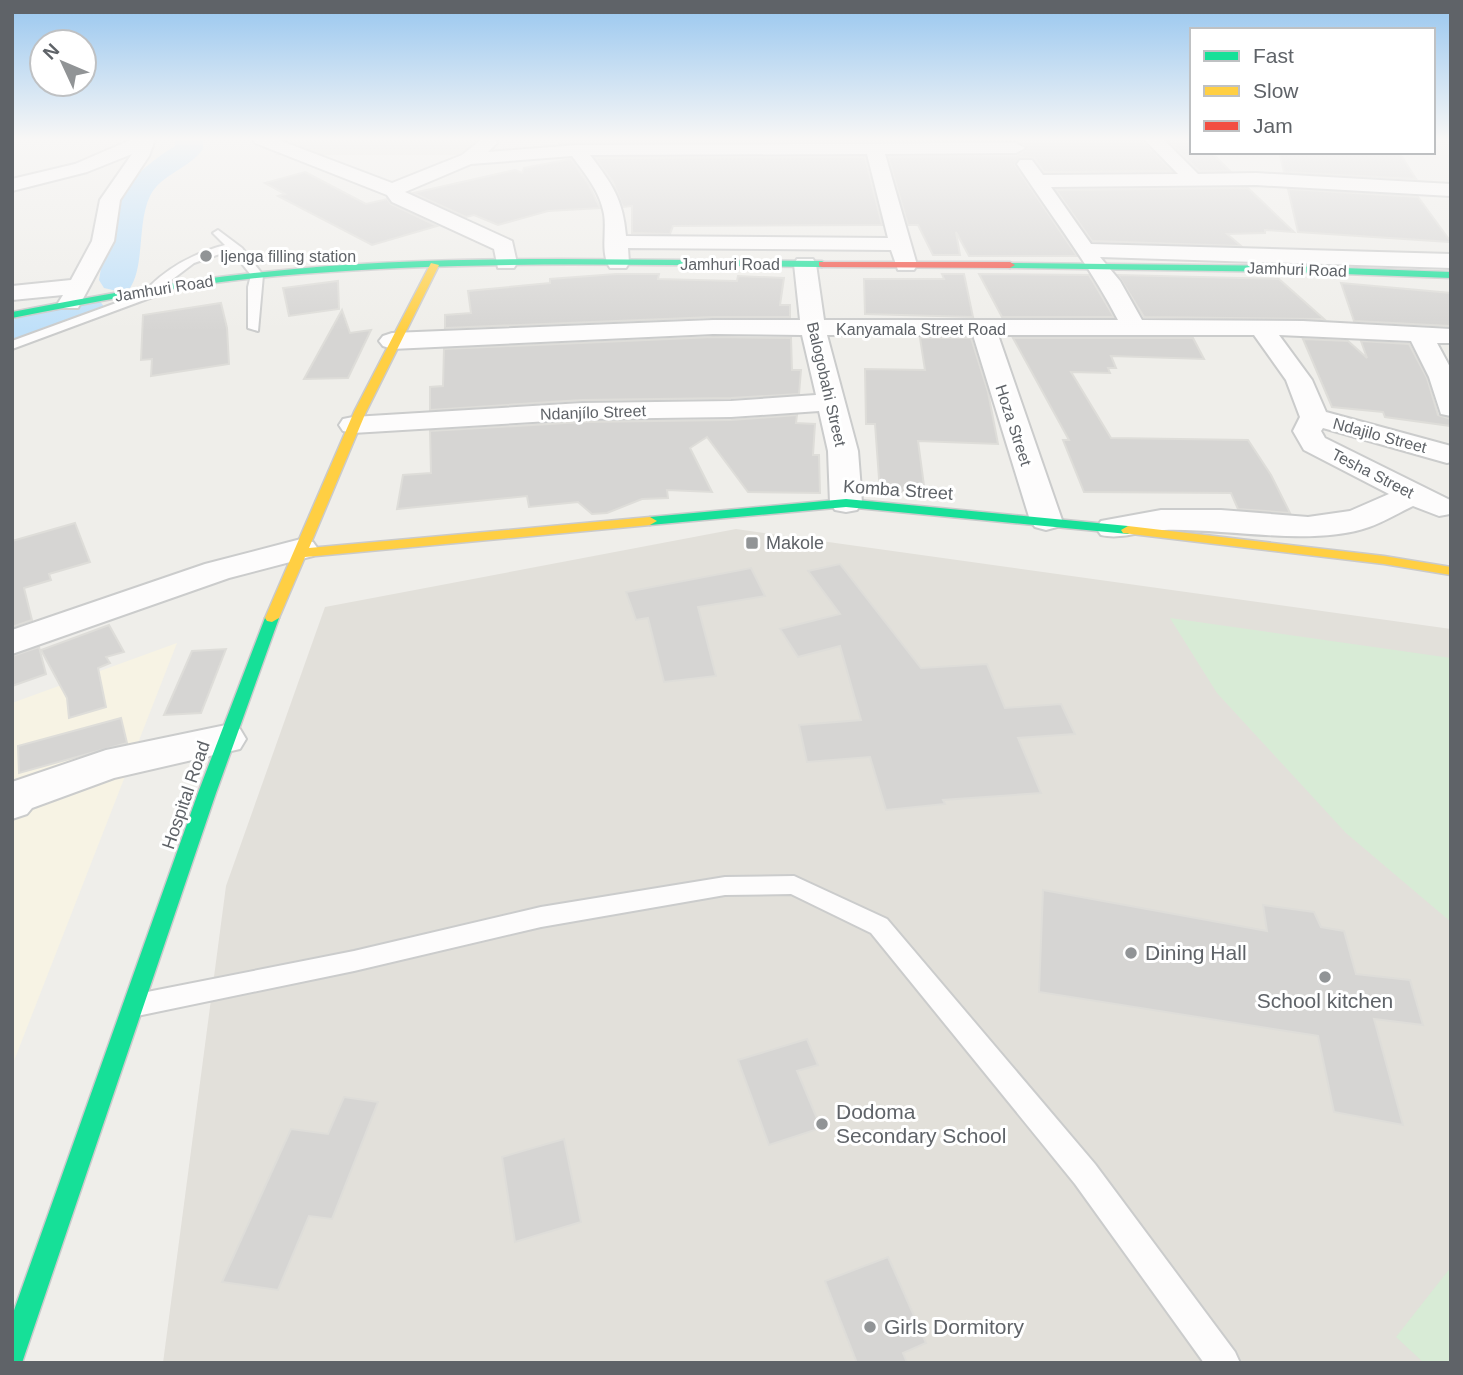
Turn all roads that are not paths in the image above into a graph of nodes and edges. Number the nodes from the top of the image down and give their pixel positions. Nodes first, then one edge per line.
1 (109, 203) edge
2 (410, 203) edge
3 (611, 203) edge
4 (889, 203) edge
5 (1051, 203) edge
6 (218, 233) dead end
7 (233, 246) junction
8 (617, 253) junction
9 (903, 254) junction
10 (789, 257) junction
11 (1089, 257) junction
12 (1451, 261) edge
13 (506, 263) junction
14 (435, 264) junction
15 (1406, 267) junction
16 (257, 275) junction
17 (1451, 275) edge
18 (172, 286) junction
19 (153, 289) junction
20 (12, 293) edge
21 (75, 295) junction
22 (12, 315) edge
23 (254, 328) dead end
24 (813, 328) junction
25 (1135, 328) junction
26 (1262, 329) junction
27 (984, 330) junction
28 (1419, 333) junction
29 (1451, 335) edge
30 (392, 341) junction
31 (12, 345) edge
32 (833, 402) junction
33 (1451, 408) edge
34 (1314, 417) junction
35 (353, 425) junction
36 (1449, 452) edge
37 (846, 503) junction
38 (1434, 505) edge
39 (1046, 520) junction
40 (1112, 528) junction
41 (300, 551) junction
42 (1451, 571) edge
43 (12, 643) edge
44 (226, 739) junction
45 (12, 803) edge
46 (132, 1006) junction
47 (12, 1354) edge
48 (1224, 1363) edge

1 - 21 street
2 - 13 street
3 - 8 street
4 - 9 street
5 - 11 street
6 - 7 lane
7 - 16 lane
7 - 19 lane
8 - 10 street
8 - 13 street, Jamhuri Road
9 - 10 street
9 - 10 street, Jamhuri Road
9 - 11 street, Jamhuri Road
10 - 24 street, Balogobahi Street
11 - 15 street
11 - 25 street
12 - 15 street
13 - 14 street, Jamhuri Road
14 - 16 street, Jamhuri Road
14 - 30 street, Hospital Road
15 - 17 street
16 - 18 street, Jamhuri Road
16 - 23 lane
18 - 19 street, Jamhuri Road
18 - 31 lane
19 - 21 street, Jamhuri Road
20 - 21 street
21 - 22 street, Jamhuri Road
24 - 27 street, Kanyamala Street Road
24 - 30 street, Kanyamala Street Road
24 - 32 street, Balogobahi Street
25 - 26 street, Kanyamala Street Road
25 - 27 street, Kanyamala Street Road
26 - 28 street, Kanyamala Street Road
26 - 34 street, Tesha Street
27 - 39 street, Hoza Street
28 - 29 street, Kanyamala Street Road
28 - 33 street
30 - 35 street, Hospital Road
32 - 35 street, Ndanjílo Street
32 - 37 street, Balogobahi Street
34 - 36 street, Ndajilo Street
34 - 38 street, Tesha Street
35 - 41 street, Hospital Road
36 - 38 street
37 - 39 street, Komba Street
37 - 41 street, Komba Street
38 - 40 street
39 - 40 street, Komba Street
40 - 42 street, Komba Street
41 - 43 street
41 - 44 street, Hospital Road
44 - 45 street
44 - 46 street, Hospital Road
46 - 47 street, Hospital Road
46 - 48 lane

